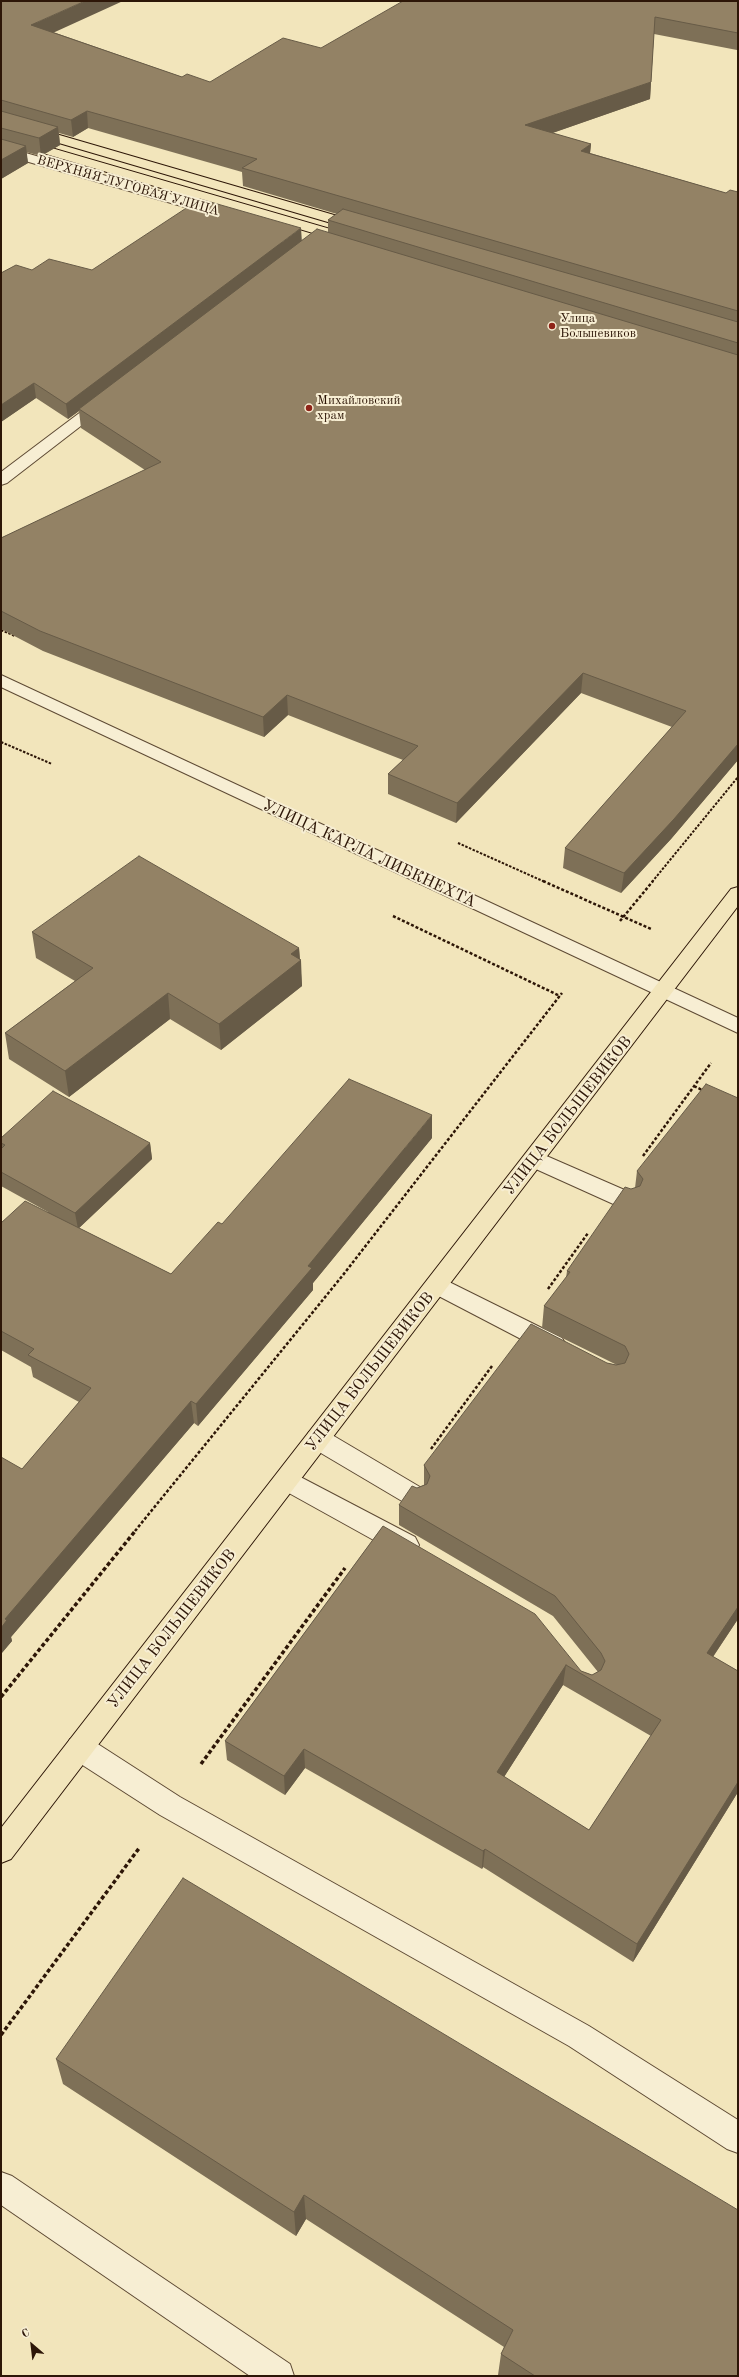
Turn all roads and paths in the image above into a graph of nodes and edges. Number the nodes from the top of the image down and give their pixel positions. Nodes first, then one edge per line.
1 (1, 122) edge
2 (1, 150) edge
3 (230, 216) edge
4 (340, 221) junction
5 (371, 230) edge
6 (325, 232) edge
7 (112, 396) edge
8 (1, 480) edge
9 (1, 630) edge
10 (22, 640) edge
11 (1, 680) edge
12 (1, 742) edge
13 (52, 764) dead end
14 (738, 777) edge
15 (451, 840) dead end
16 (738, 893) edge
17 (392, 915) dead end
18 (623, 917) junction
19 (697, 948) junction
20 (590, 958) junction
21 (664, 991) junction
22 (560, 996) junction
23 (738, 1026) edge
24 (694, 1086) dead end
25 (706, 1092) edge
26 (535, 1159) junction
27 (628, 1201) edge
28 (437, 1285) junction
29 (571, 1354) edge
30 (318, 1439) junction
31 (287, 1480) junction
32 (416, 1497) edge
33 (423, 1555) edge
34 (1, 1697) edge
35 (80, 1748) junction
36 (1, 1850) edge
37 (738, 2138) edge
38 (1, 2187) edge
39 (278, 2376) edge

1 - 4 main road, ВЕРХНЯЯ ЛУГОВАЯ УЛИЦА
2 - 3 street, ВЕРХНЯЯ ЛУГОВАЯ УЛИЦА
4 - 5 main road, ВЕРХНЯЯ ЛУГОВАЯ УЛИЦА
4 - 6 street
7 - 8 street
9 - 10 path
11 - 20 street, УЛИЦА КАРЛА ЛИБКНЕХТА
12 - 13 path
14 - 18 path
15 - 18 path
16 - 19 main road, УЛИЦА БОЛЬШЕВИКОВ
17 - 22 path
18 - 19 path
18 - 20 path
19 - 21 main road, УЛИЦА БОЛЬШЕВИКОВ
20 - 21 street, УЛИЦА КАРЛА ЛИБКНЕХТА
20 - 22 path
21 - 23 street, УЛИЦА КАРЛА ЛИБКНЕХТА
21 - 26 main road, УЛИЦА БОЛЬШЕВИКОВ
22 - 34 path
24 - 25 path
26 - 27 street
26 - 28 main road, УЛИЦА БОЛЬШЕВИКОВ
28 - 29 street
28 - 30 main road, УЛИЦА БОЛЬШЕВИКОВ
30 - 31 main road, УЛИЦА БОЛЬШЕВИКОВ
30 - 32 street
31 - 33 street
31 - 35 main road, УЛИЦА БОЛЬШЕВИКОВ
35 - 36 main road, УЛИЦА БОЛЬШЕВИКОВ
35 - 37 street
38 - 39 street

